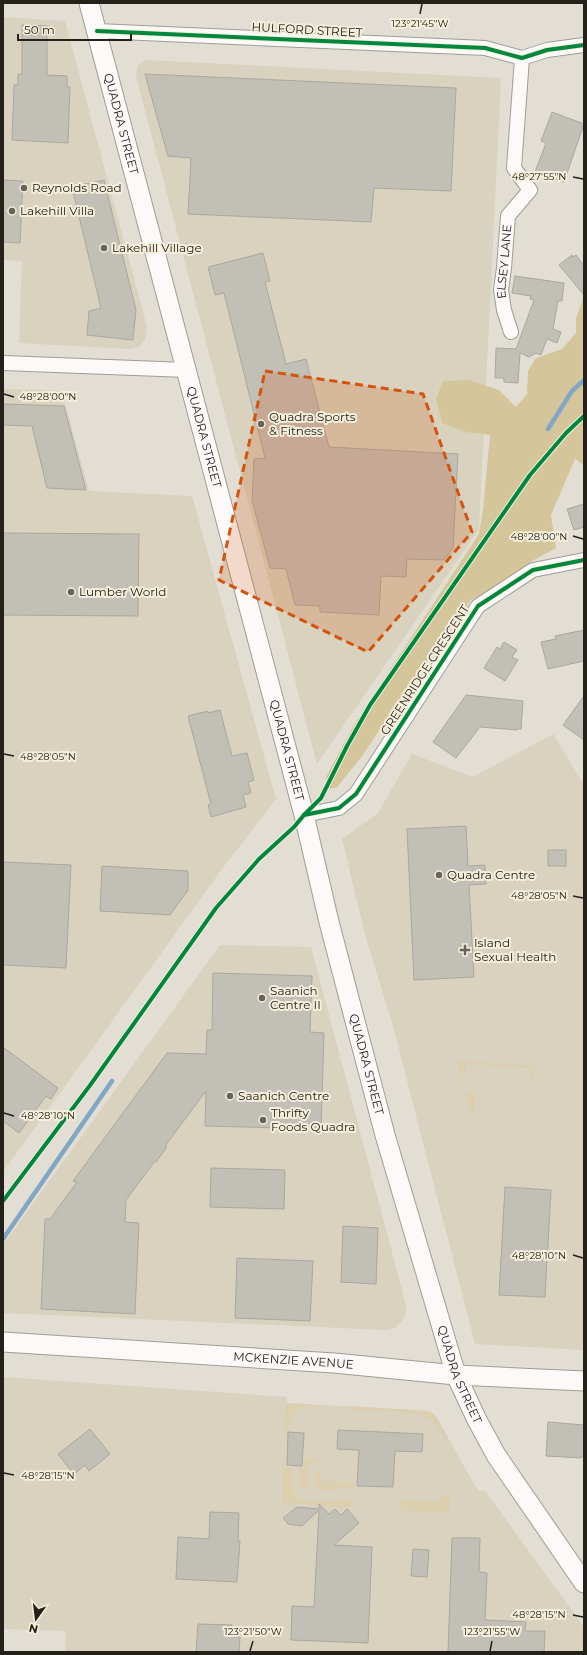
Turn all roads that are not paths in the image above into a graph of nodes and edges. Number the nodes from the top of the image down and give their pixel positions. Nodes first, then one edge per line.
1 (89, 3) edge
2 (97, 31) junction
3 (584, 45) edge
4 (522, 58) junction
5 (511, 332) dead end
6 (3, 363) edge
7 (187, 370) junction
8 (584, 560) edge
9 (304, 815) junction
10 (3, 1342) edge
11 (456, 1375) junction
12 (584, 1381) edge
13 (584, 1584) edge

1 - 2 main road, QUADRA STREET
2 - 4 street, HULFORD STREET
2 - 7 main road, QUADRA STREET
3 - 4 street
4 - 5 street, ELSEY LANE
6 - 7 street
7 - 9 main road, QUADRA STREET
8 - 9 street, GREENRIDGE CRESCENT
9 - 11 main road, QUADRA STREET
10 - 11 main road, MCKENZIE AVENUE
11 - 12 main road, MCKENZIE AVENUE
11 - 13 main road, QUADRA STREET

